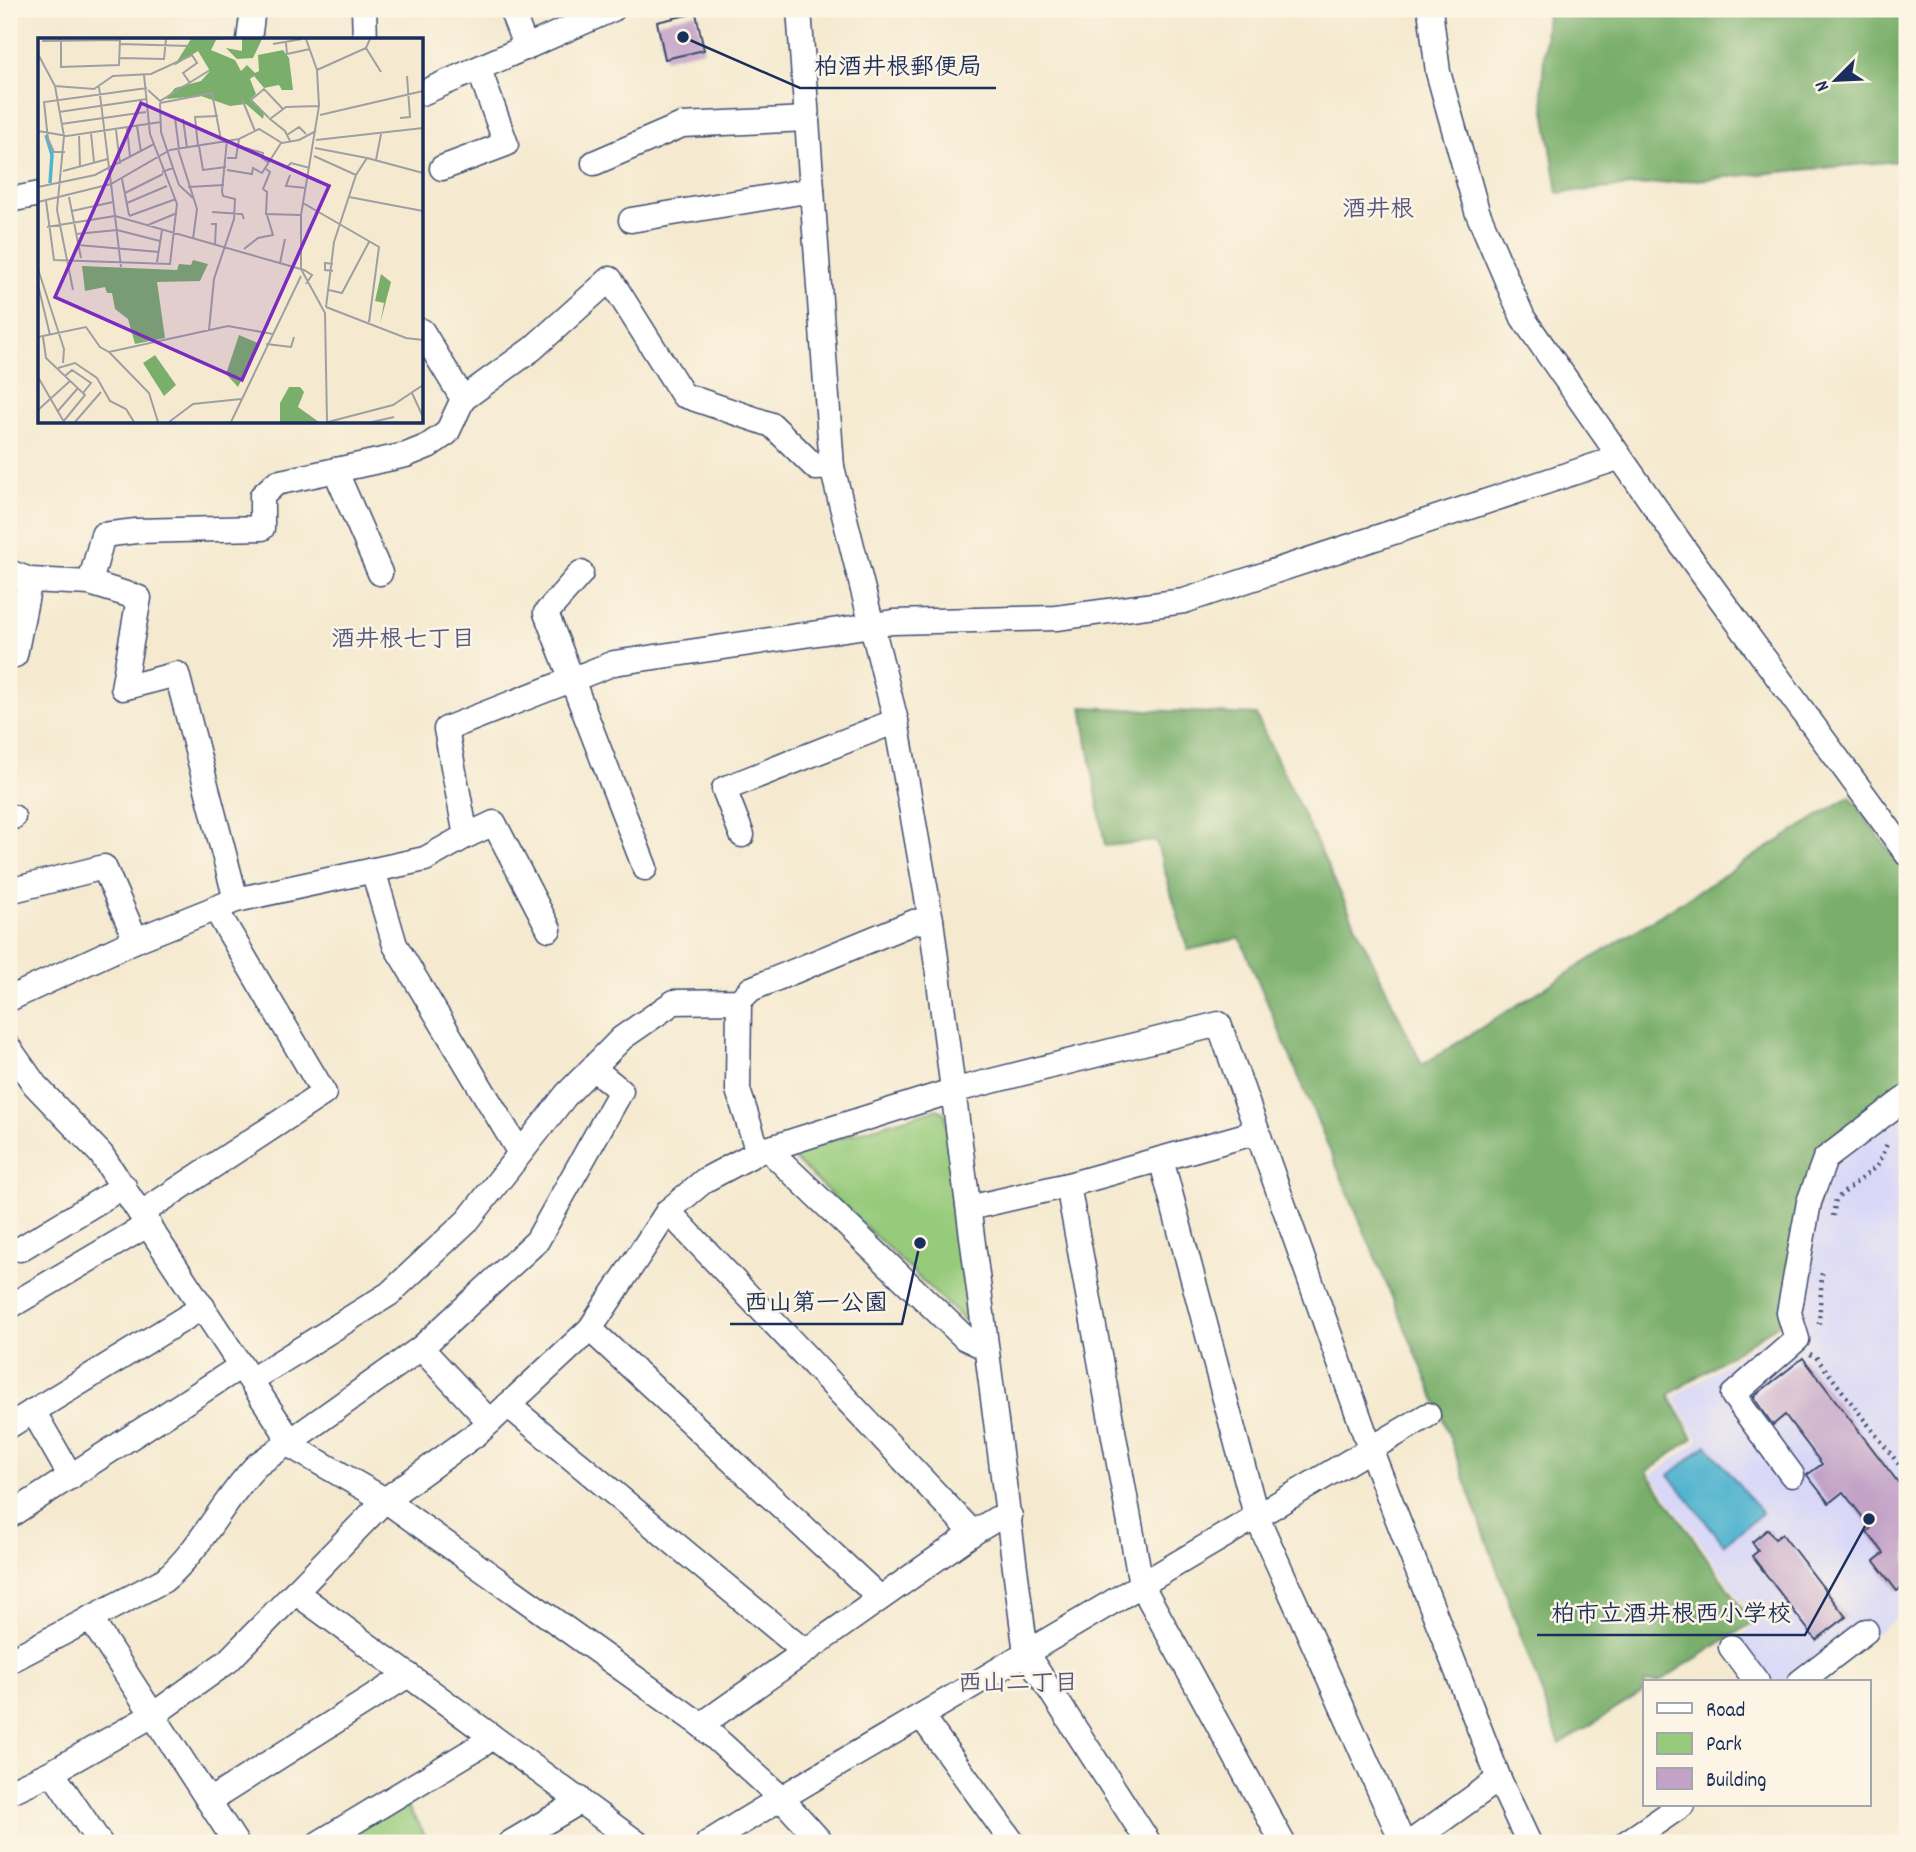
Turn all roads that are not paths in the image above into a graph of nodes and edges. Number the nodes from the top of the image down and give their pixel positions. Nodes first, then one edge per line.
1 (253, 9) edge
2 (363, 9) edge
3 (511, 9) edge
4 (613, 9) edge
5 (799, 9) edge
6 (1430, 9) edge
7 (249, 38) edge
8 (365, 38) edge
9 (526, 48) junction
10 (479, 69) junction
11 (424, 92) edge
12 (807, 119) junction
13 (594, 163) dead end
14 (442, 168) dead end
15 (812, 190) junction
16 (38, 194) edge
17 (9, 200) edge
18 (631, 220) dead end
19 (424, 334) edge
20 (463, 399) junction
21 (1618, 458) junction
22 (832, 467) junction
23 (335, 470) junction
24 (380, 573) dead end
25 (581, 573) dead end
26 (19, 576) edge
27 (90, 583) junction
28 (873, 625) junction
29 (9, 657) edge
30 (571, 680) junction
31 (896, 720) junction
32 (742, 835) dead end
33 (466, 836) junction
34 (1907, 854) edge
35 (645, 868) dead end
36 (373, 870) junction
37 (9, 891) edge
38 (225, 904) junction
39 (931, 920) junction
40 (549, 929) dead end
41 (136, 940) junction
42 (9, 999) edge
43 (739, 1001) junction
44 (11, 1057) edge
45 (593, 1068) junction
46 (952, 1091) junction
47 (1907, 1097) edge
48 (1257, 1132) junction
49 (766, 1150) junction
50 (520, 1153) junction
51 (1161, 1159) junction
52 (1068, 1185) junction
53 (124, 1186) junction
54 (969, 1208) junction
55 (668, 1211) junction
56 (146, 1218) junction
57 (20, 1249) dead end
58 (9, 1307) edge
59 (203, 1307) junction
60 (590, 1329) junction
61 (421, 1348) junction
62 (986, 1348) junction
63 (246, 1373) junction
64 (33, 1411) junction
65 (499, 1414) junction
66 (1428, 1415) dead end
67 (9, 1426) edge
68 (286, 1443) junction
69 (1370, 1448) junction
70 (1792, 1475) dead end
71 (71, 1477) junction
72 (385, 1500) junction
73 (1255, 1515) junction
74 (9, 1516) edge
75 (1010, 1516) junction
76 (973, 1533) junction
77 (1140, 1584) junction
78 (295, 1592) junction
79 (878, 1597) junction
80 (90, 1618) junction
81 (1866, 1631) dead end
82 (1731, 1647) dead end
83 (804, 1651) junction
84 (1026, 1653) junction
85 (9, 1661) edge
86 (408, 1675) junction
87 (1756, 1680) edge
88 (1803, 1680) edge
89 (153, 1716) junction
90 (922, 1717) junction
91 (701, 1725) junction
92 (490, 1735) junction
93 (52, 1772) junction
94 (1499, 1779) junction
95 (9, 1792) edge
96 (780, 1797) junction
97 (578, 1798) junction
98 (209, 1801) junction
99 (1681, 1806) edge
100 (100, 1843) edge
101 (236, 1843) edge
102 (319, 1843) edge
103 (510, 1843) edge
104 (637, 1843) edge
105 (708, 1843) edge
106 (822, 1843) edge
107 (1013, 1843) edge
108 (1149, 1843) edge
109 (1283, 1843) edge
110 (1403, 1843) edge
111 (1410, 1843) edge
112 (1529, 1843) edge
113 (1626, 1843) edge

1 - 7 street
2 - 8 street
3 - 9 street
4 - 9 street
5 - 12 street
6 - 21 street
9 - 10 street
10 - 11 street
10 - 14 street
12 - 13 street
12 - 15 street
15 - 18 street
15 - 22 street
16 - 17 street
19 - 20 street
20 - 22 street
20 - 23 street
21 - 28 street
21 - 34 street
22 - 28 street
23 - 24 street
23 - 27 street
25 - 30 street
26 - 27 street
26 - 29 street
27 - 38 street
28 - 30 street
28 - 31 street
30 - 33 street
30 - 35 street
31 - 32 street
31 - 39 street
33 - 36 street
33 - 40 street
36 - 38 street
36 - 50 street
37 - 41 street
38 - 41 street
38 - 56 street
39 - 43 street
39 - 46 street
41 - 42 street
43 - 45 street
43 - 49 street
44 - 53 street
45 - 50 street
45 - 61 street
46 - 48 street
46 - 49 street
46 - 54 street
47 - 70 street
48 - 51 street
48 - 69 street
49 - 55 street
49 - 62 street
50 - 63 street
51 - 52 street
51 - 73 street
52 - 54 street
52 - 77 street
53 - 56 street
53 - 57 street
54 - 62 street
55 - 60 street
55 - 76 street
56 - 58 street
56 - 59 street
59 - 63 street
59 - 64 street
60 - 65 street
60 - 79 street
61 - 65 street
61 - 68 street
62 - 75 street
63 - 68 street
63 - 71 street
64 - 67 street
64 - 71 street
65 - 72 street
65 - 83 street
66 - 69 street
68 - 72 street
68 - 80 street
69 - 73 street
69 - 94 street
71 - 74 street
72 - 78 street
72 - 91 street
73 - 77 street
73 - 110 street
75 - 76 street
75 - 84 street
76 - 79 street
77 - 84 street
77 - 109 street
78 - 86 street
78 - 89 street
79 - 83 street
80 - 85 street
80 - 89 street
81 - 88 street
82 - 87 street
83 - 91 street
84 - 90 street
84 - 108 street
86 - 92 street
86 - 98 street
89 - 93 street
89 - 98 street
90 - 96 street
90 - 107 street
91 - 96 street
92 - 97 street
92 - 102 street
93 - 95 street
93 - 100 street
94 - 111 street
94 - 112 street
96 - 105 street
96 - 106 street
97 - 103 street
97 - 104 street
98 - 101 street
99 - 113 street

